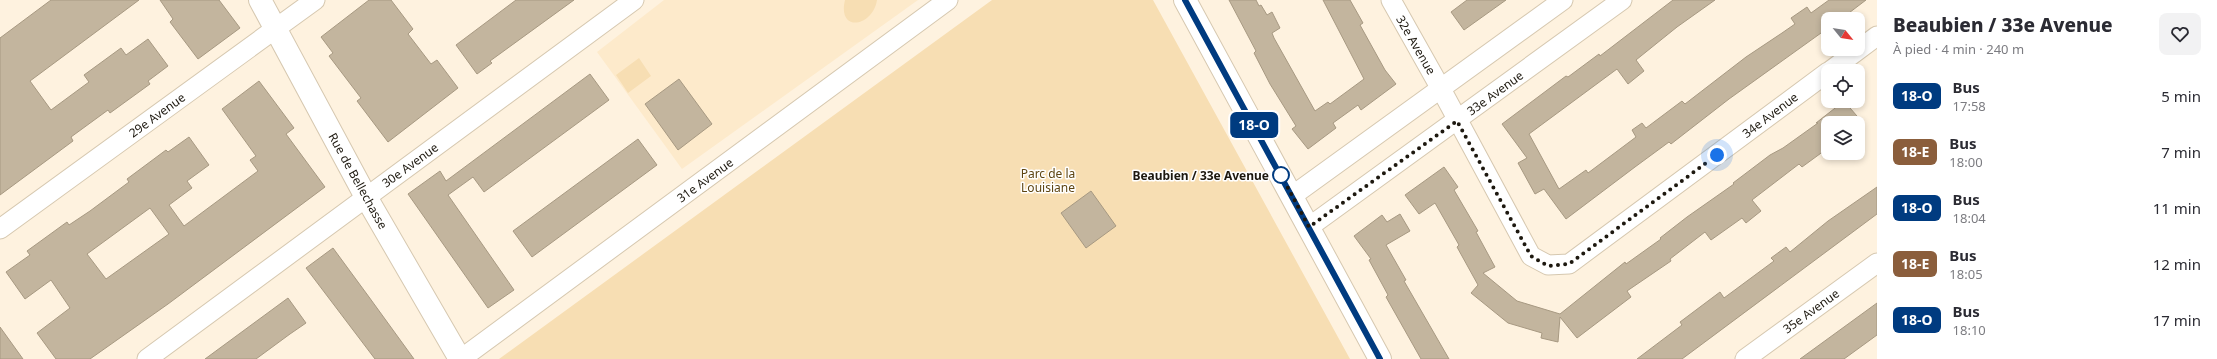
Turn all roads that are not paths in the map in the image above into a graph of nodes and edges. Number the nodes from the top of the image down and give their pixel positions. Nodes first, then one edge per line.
1 (260, 0) edge
2 (315, 0) edge
3 (634, 0) edge
4 (948, 0) edge
5 (1186, 0) edge
6 (1391, 0) edge
7 (1563, 0) edge
8 (1622, 0) edge
9 (275, 29) junction
10 (1877, 36) edge
11 (1840, 64) edge
12 (1821, 78) edge
13 (1441, 89) junction
14 (1457, 121) junction
15 (1292, 196) junction
16 (366, 197) junction
17 (1309, 227) junction
18 (0, 229) edge
19 (1877, 263) edge
20 (147, 359) edge
21 (461, 359) edge
22 (1380, 359) edge
23 (1745, 359) edge

1 - 9 street, Rue de Bellechasse
2 - 9 street, 29e Avenue
3 - 16 street, 30e Avenue
4 - 21 street, 31e Avenue
5 - 15 street
6 - 13 street, 32e Avenue
7 - 13 street
8 - 14 street, 33e Avenue
9 - 16 street, Rue de Bellechasse
9 - 18 street, 29e Avenue
10 - 11 street, 34e Avenue
12 - 14 street, 34e Avenue
13 - 14 street, 34e Avenue
13 - 15 street
14 - 17 street, 33e Avenue
15 - 17 street
16 - 20 street, 30e Avenue
16 - 21 street, Rue de Bellechasse
17 - 22 street
19 - 23 street, 35e Avenue

